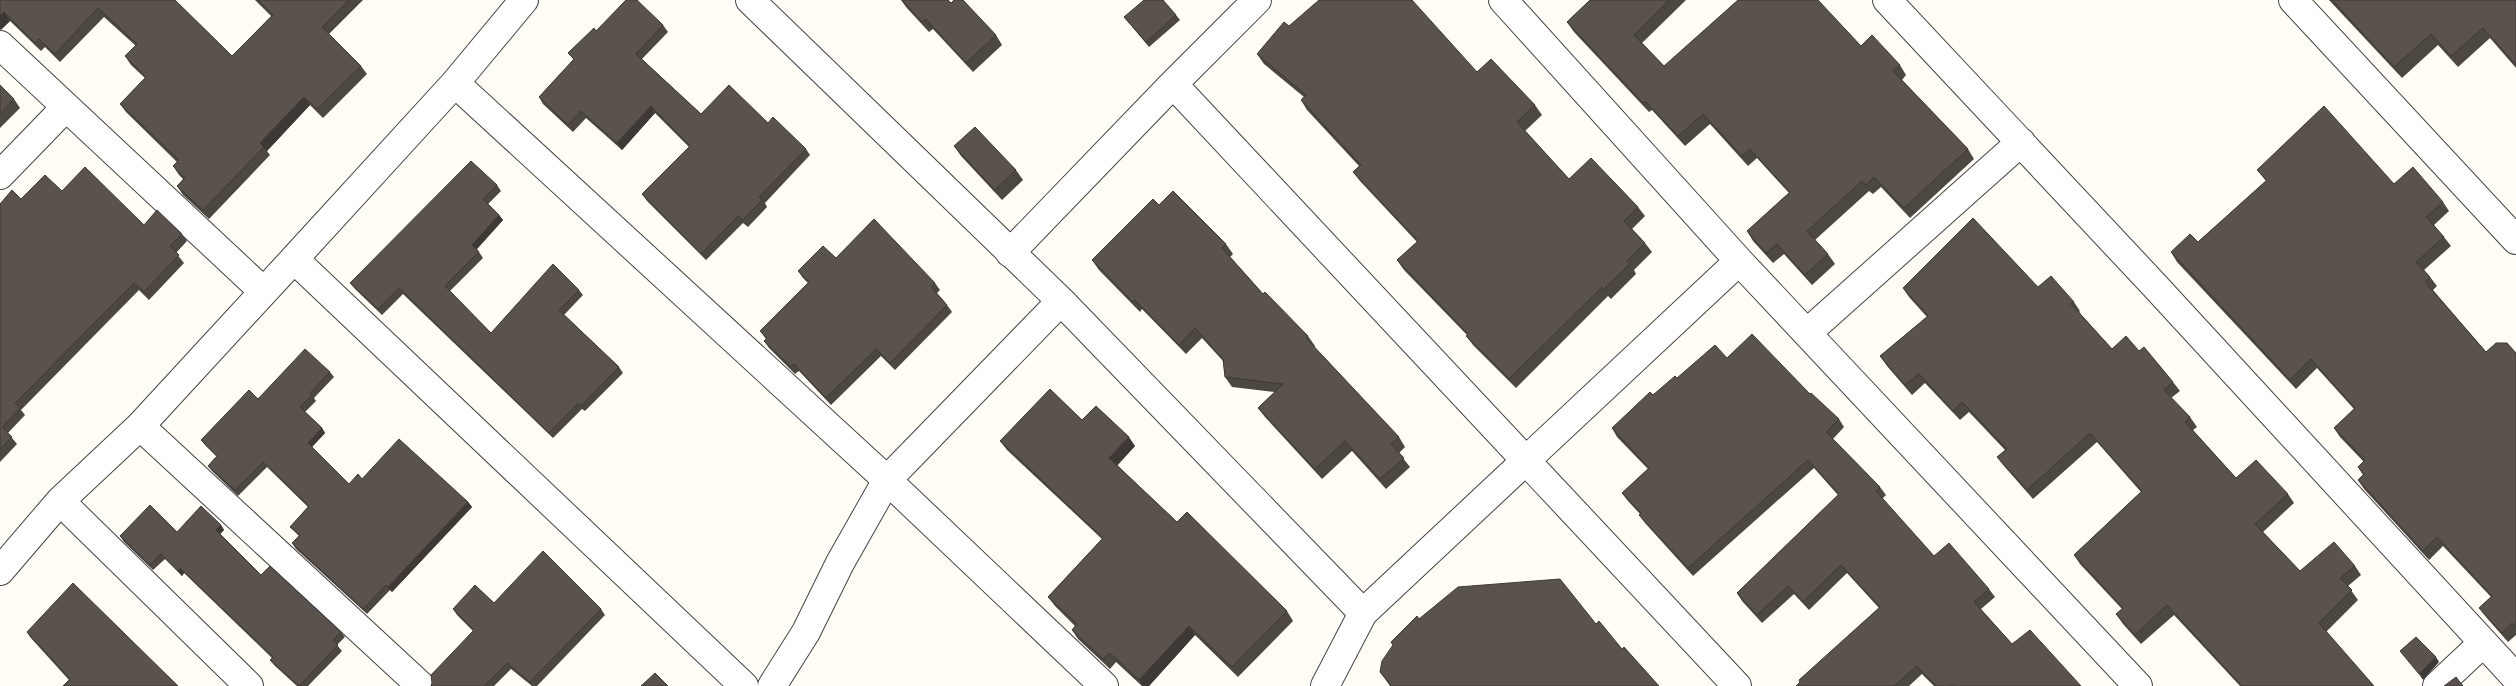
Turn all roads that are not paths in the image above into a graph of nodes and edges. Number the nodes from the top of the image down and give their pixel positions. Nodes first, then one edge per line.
1 (524, 0) edge
2 (750, 0) edge
3 (1257, 0) edge
4 (1503, 0) edge
5 (1887, 0) edge
6 (2293, 0) edge
7 (0, 45) edge
8 (455, 83) junction
9 (1172, 84) junction
10 (66, 107) junction
11 (2020, 142) junction
12 (0, 175) edge
13 (2516, 240) edge
14 (1010, 253) junction
15 (294, 259) junction
16 (1739, 261) junction
17 (263, 291) junction
18 (1061, 301) junction
19 (1807, 333) junction
20 (140, 426) junction
21 (1526, 461) junction
22 (887, 480) junction
23 (60, 501) junction
24 (0, 571) edge
25 (1363, 613) junction
26 (2483, 643) junction
27 (2516, 678) edge
28 (1327, 685) edge
29 (249, 686) edge
30 (420, 686) edge
31 (744, 686) edge
32 (772, 686) edge
33 (1104, 686) edge
34 (1737, 686) edge
35 (2138, 686) edge
36 (2437, 686) edge

1 - 8 street
2 - 14 street
3 - 9 street
4 - 16 street
5 - 11 street
6 - 13 street
7 - 10 street
8 - 15 street
8 - 22 street
9 - 14 street
9 - 21 street
10 - 12 street
10 - 17 street
11 - 19 street
11 - 26 street
14 - 18 street
15 - 17 street
15 - 31 street
16 - 19 street
16 - 21 street
17 - 20 street
18 - 22 street
18 - 25 street
19 - 35 street
20 - 23 street
20 - 30 street
21 - 25 street
21 - 34 street
22 - 32 street
22 - 33 street
23 - 24 street
23 - 29 street
25 - 28 street
26 - 27 street
26 - 36 street

